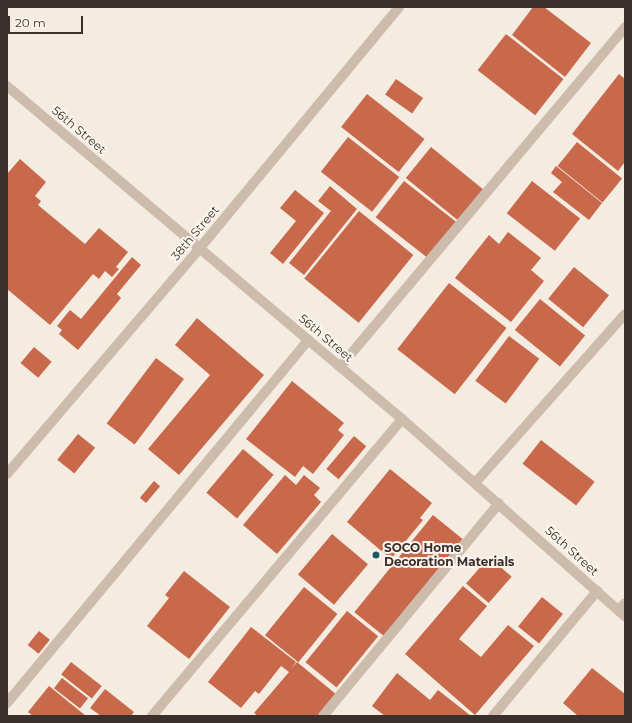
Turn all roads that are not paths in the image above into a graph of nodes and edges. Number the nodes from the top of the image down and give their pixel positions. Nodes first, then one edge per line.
1 (399, 7) edge
2 (625, 27) edge
3 (7, 86) edge
4 (199, 249) junction
5 (625, 314) edge
6 (308, 340) junction
7 (340, 367) junction
8 (402, 419) junction
9 (7, 474) edge
10 (475, 483) junction
11 (499, 503) junction
12 (596, 591) junction
13 (623, 610) edge
14 (7, 703) edge
15 (152, 716) edge
16 (323, 716) edge
17 (493, 716) edge

1 - 4 street, 38th Street
2 - 7 street
3 - 4 street, 56th Street
4 - 6 street, 56th Street
4 - 9 street, 38th Street
5 - 10 street
6 - 7 street, 56th Street
6 - 14 street
7 - 8 street, 56th Street
8 - 10 street, 56th Street
8 - 15 street
10 - 11 street, 56th Street
11 - 12 street, 56th Street
11 - 16 street
12 - 13 street, 56th Street
12 - 17 street

